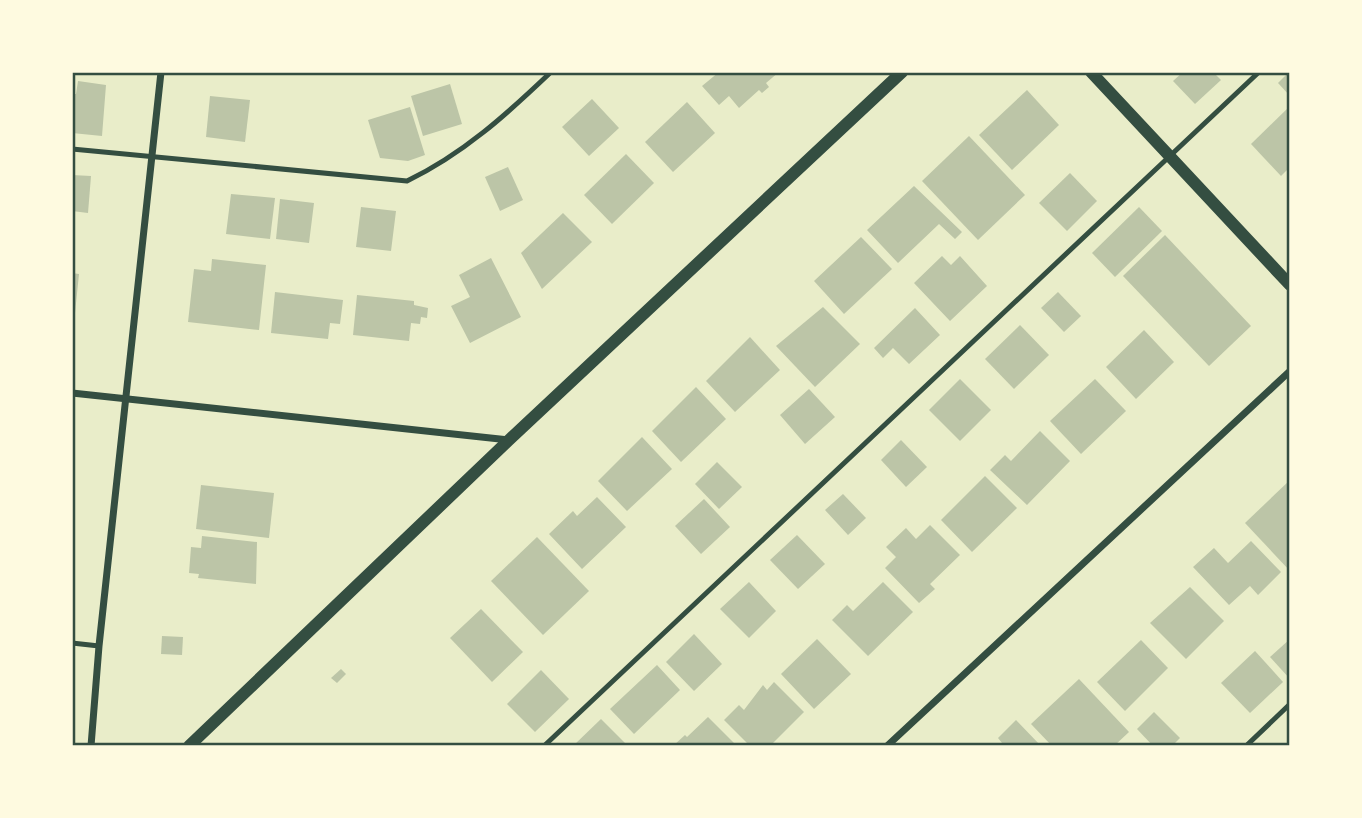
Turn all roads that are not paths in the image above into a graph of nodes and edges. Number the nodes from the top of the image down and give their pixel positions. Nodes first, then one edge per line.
1 (161, 72) edge
2 (551, 72) edge
3 (902, 72) edge
4 (1091, 72) edge
5 (1259, 72) edge
6 (72, 149) edge
7 (152, 156) junction
8 (1170, 158) junction
9 (1290, 285) edge
10 (1290, 371) edge
11 (72, 393) edge
12 (126, 398) junction
13 (509, 440) junction
14 (72, 643) edge
15 (99, 646) junction
16 (1290, 704) edge
17 (92, 746) edge
18 (189, 746) edge
19 (544, 746) edge
20 (887, 746) edge
21 (1246, 746) edge

1 - 7 street
2 - 7 lane
3 - 13 street
4 - 8 street
5 - 8 lane
6 - 7 lane
7 - 12 street
8 - 9 street
8 - 19 lane
10 - 20 street
11 - 12 street
12 - 13 street
12 - 15 street
13 - 18 street
14 - 15 lane
15 - 17 street
16 - 21 lane

